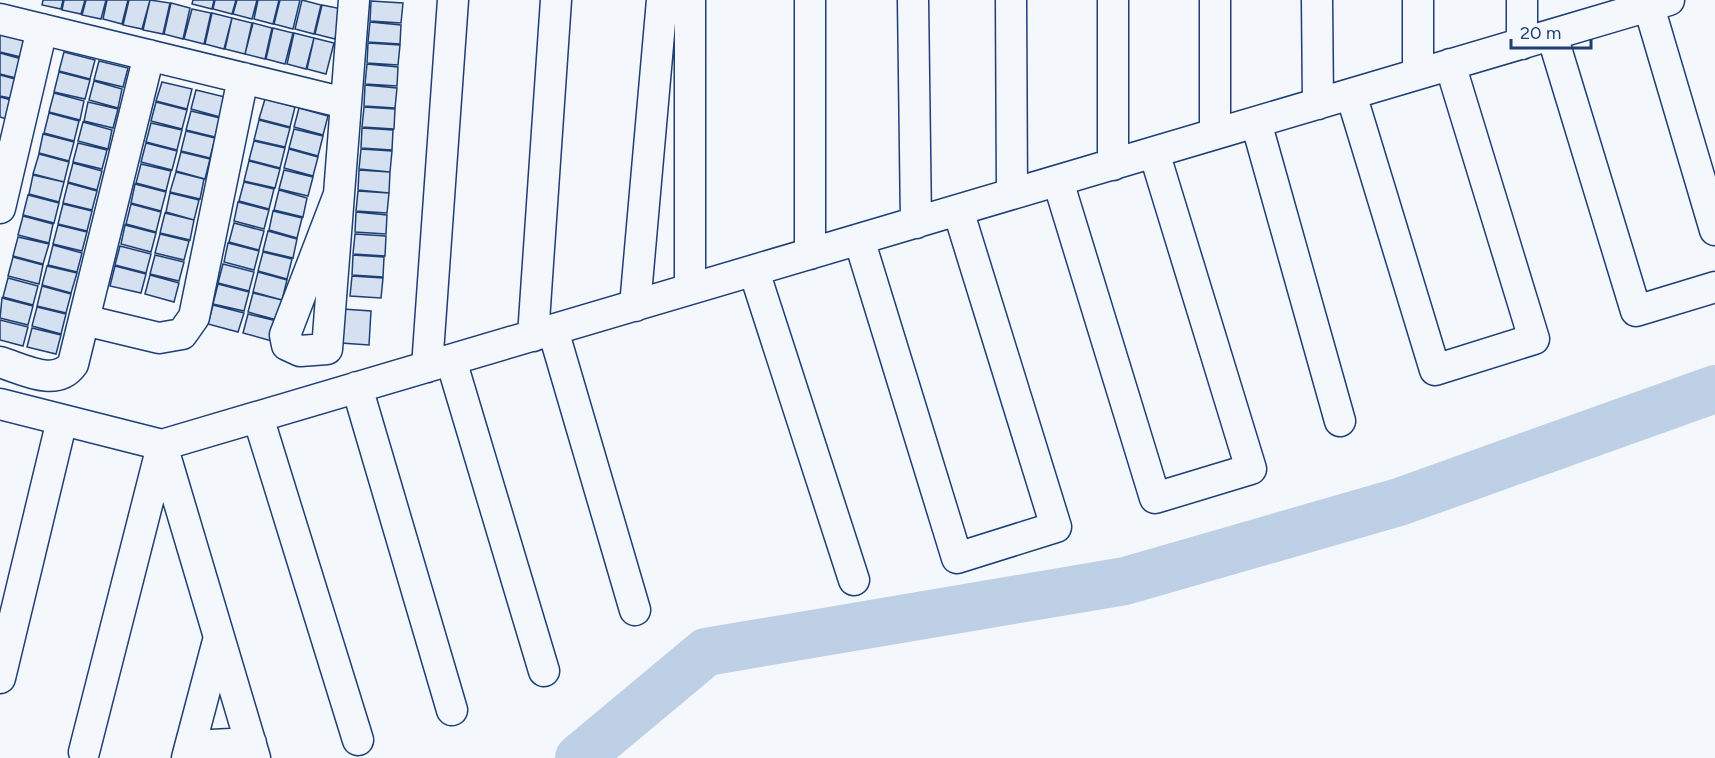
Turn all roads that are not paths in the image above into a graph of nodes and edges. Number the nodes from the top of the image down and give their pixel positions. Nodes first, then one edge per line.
1 (354, 0) edge
2 (453, 0) edge
3 (556, 0) edge
4 (662, 0) edge
5 (690, 0) edge
6 (810, 0) edge
7 (912, 0) edge
8 (1011, 0) edge
9 (1113, 0) edge
10 (1215, 0) edge
11 (1317, 0) edge
12 (1418, 0) edge
13 (1522, 0) edge
14 (1654, 2) edge
15 (0, 19) edge
16 (42, 29) junction
17 (1552, 35) junction
18 (1522, 44) junction
19 (149, 55) junction
20 (1450, 64) junction
21 (1418, 74) junction
22 (243, 78) junction
23 (1351, 94) junction
24 (345, 103) junction
25 (1318, 104) junction
26 (1256, 122) junction
27 (1215, 134) junction
28 (1154, 152) junction
29 (1113, 165) junction
30 (1058, 181) junction
31 (1012, 194) junction
32 (338, 197) dead end
33 (0, 208) edge
34 (958, 210) junction
35 (916, 223) junction
36 (1715, 230) edge
37 (859, 239) junction
38 (810, 254) junction
39 (754, 271) junction
40 (1715, 287) edge
41 (690, 290) junction
42 (635, 306) junction
43 (84, 320) junction
44 (543, 333) junction
45 (0, 362) edge
46 (439, 364) junction
47 (357, 387) junction
48 (0, 404) edge
49 (258, 417) junction
50 (62, 420) junction
51 (1340, 421) dead end
52 (162, 445) junction
53 (854, 580) dead end
54 (635, 610) dead end
55 (219, 637) junction
56 (544, 671) dead end
57 (0, 678) edge
58 (452, 710) dead end
59 (358, 740) dead end
60 (253, 751) edge
61 (84, 752) dead end
62 (189, 752) edge

1 - 24 street
2 - 46 street
3 - 44 street
4 - 42 street
5 - 41 street
6 - 38 street
7 - 35 street
8 - 31 street
9 - 29 street
10 - 27 street
11 - 25 street
12 - 21 street
13 - 18 street
14 - 17 street
14 - 36 street
15 - 16 street
16 - 19 street
16 - 33 street
17 - 18 street
17 - 40 street
18 - 20 street
19 - 22 street
19 - 43 street
20 - 21 street
20 - 23 street
21 - 23 street
22 - 24 street
22 - 43 street
23 - 25 street
24 - 32 street
25 - 26 street
26 - 27 street
26 - 51 street
27 - 28 street
28 - 29 street
28 - 30 street
29 - 30 street
30 - 31 street
31 - 34 street
34 - 35 street
34 - 37 street
35 - 37 street
37 - 38 street
38 - 39 street
39 - 41 street
39 - 53 street
41 - 42 street
42 - 44 street
43 - 45 street
44 - 46 street
44 - 54 street
46 - 47 street
46 - 56 street
47 - 49 street
47 - 58 street
48 - 50 street
49 - 52 street
49 - 59 street
50 - 52 street
50 - 57 street
52 - 55 street
52 - 61 street
55 - 60 street
55 - 62 street
60 - 62 street

